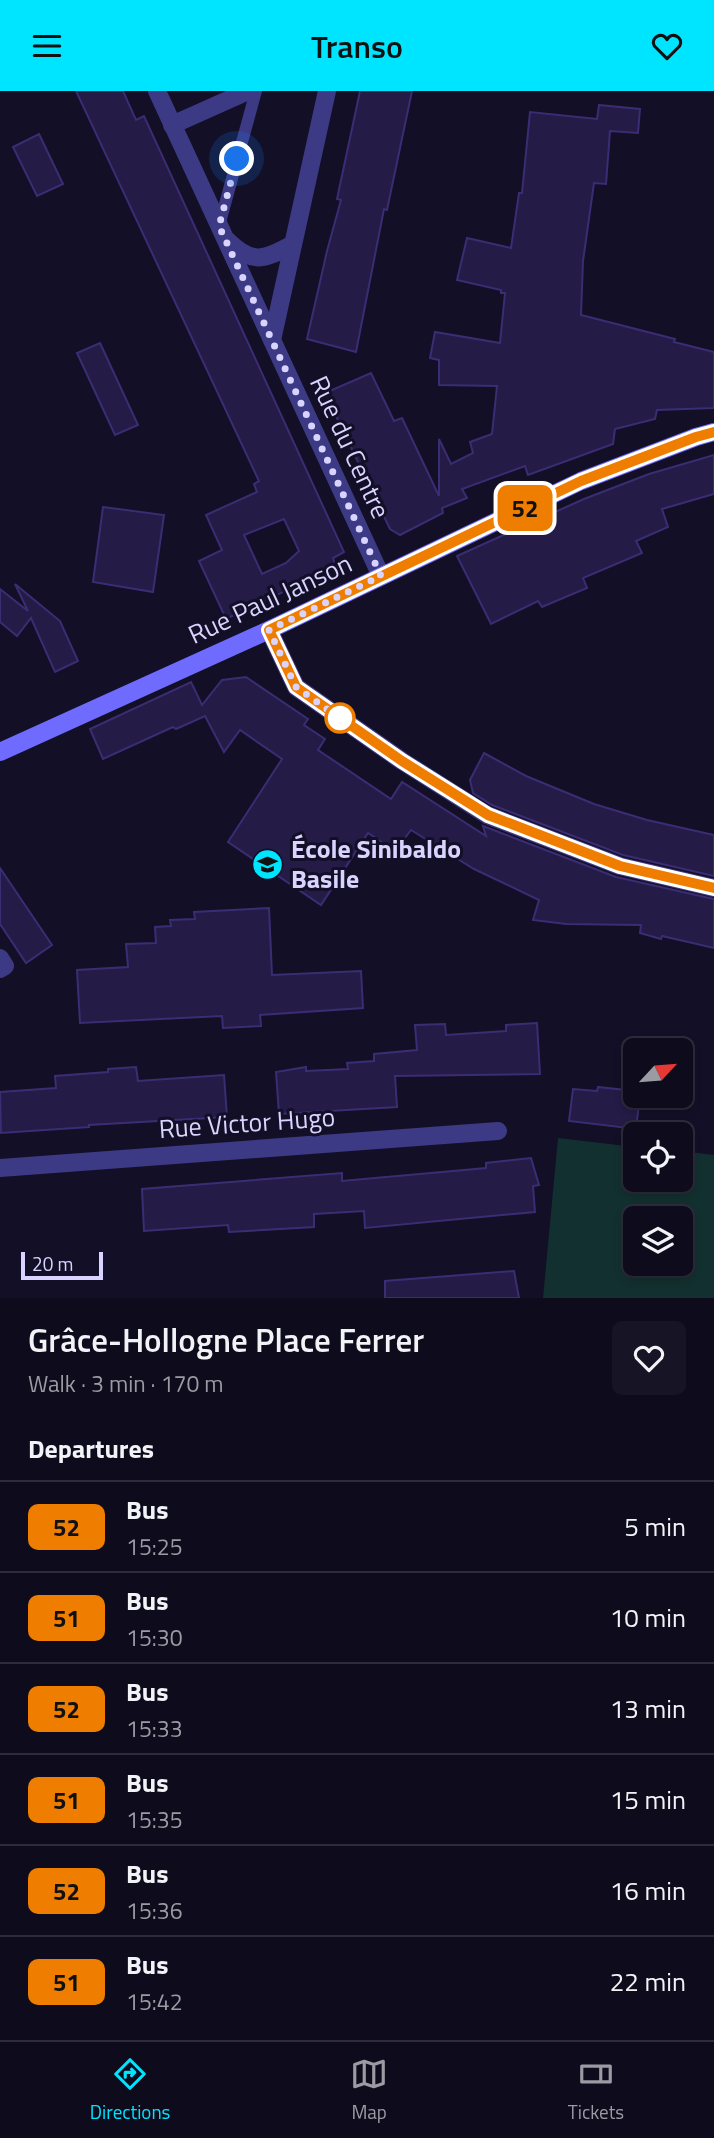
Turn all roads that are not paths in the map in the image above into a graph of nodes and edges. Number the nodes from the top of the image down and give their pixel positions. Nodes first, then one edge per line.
1 (157, 91) edge
2 (248, 91) edge
3 (256, 91) edge
4 (318, 91) edge
5 (327, 91) edge
6 (322, 114) junction
7 (172, 125) junction
8 (221, 230) junction
9 (293, 244) junction
10 (272, 340) junction
11 (714, 432) edge
12 (381, 576) junction
13 (269, 630) junction
14 (1, 747) edge
15 (714, 888) edge
16 (0, 958) edge
17 (0, 969) edge
18 (498, 1131) dead end
19 (0, 1168) edge

1 - 7 street, Rue du Centre
2 - 7 street
3 - 8 lane
4 - 6 street
5 - 6 street
6 - 9 street
7 - 8 street, Rue du Centre
8 - 9 street, Rue du Centre
8 - 10 street, Rue du Centre
9 - 10 street
10 - 12 street, Rue du Centre
11 - 12 street, Rue Paul Janson
12 - 13 street, Rue Paul Janson
13 - 14 street, Rue Paul Janson
13 - 15 street
16 - 17 street
18 - 19 street, Rue Victor Hugo

